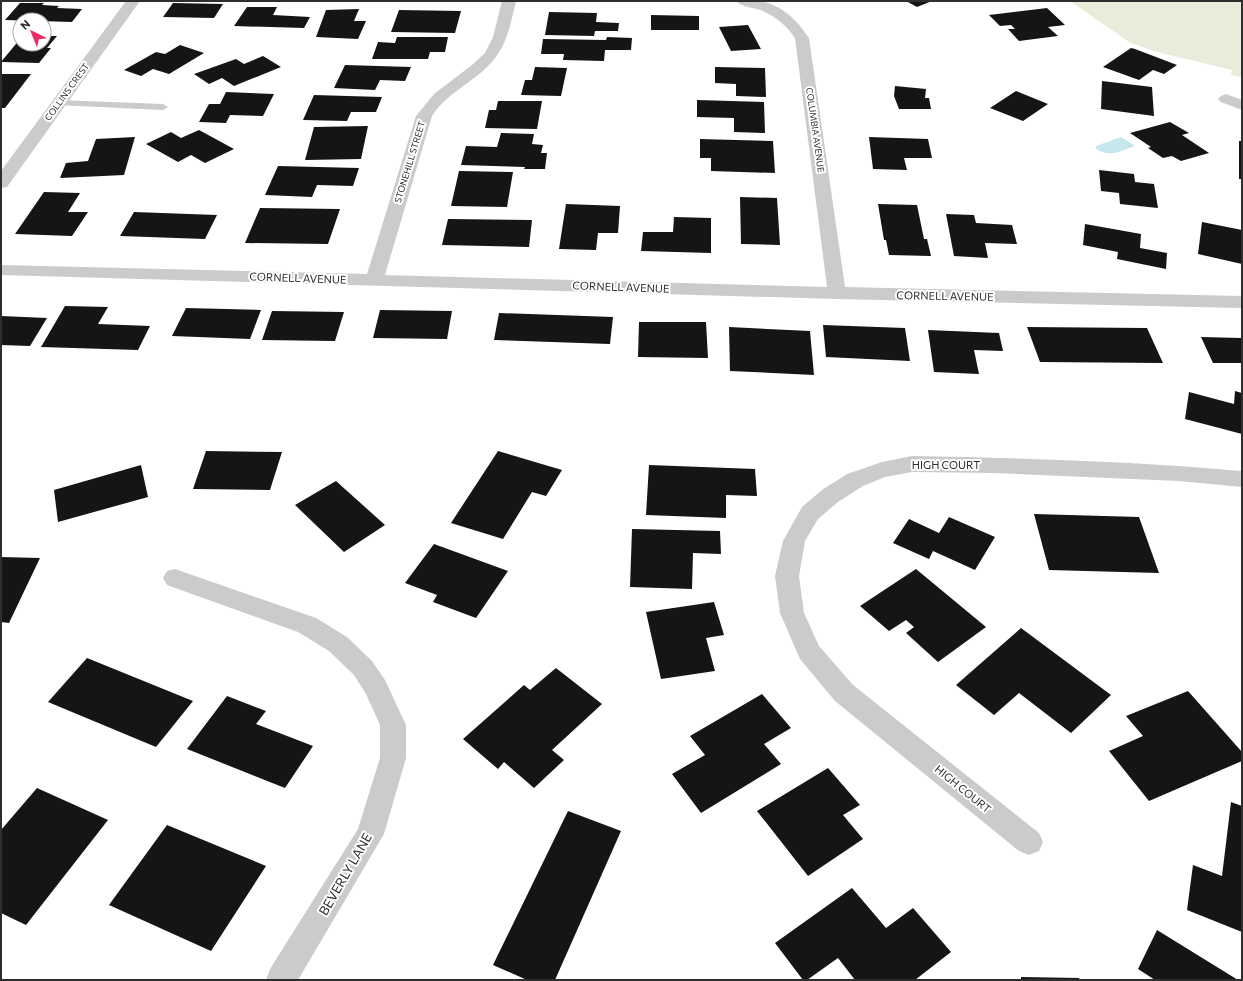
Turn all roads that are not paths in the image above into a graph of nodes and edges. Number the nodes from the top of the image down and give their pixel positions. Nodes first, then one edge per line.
1 (133, 1) edge
2 (508, 1) edge
3 (743, 1) edge
4 (1226, 100) dead end
5 (59, 103) junction
6 (1242, 105) edge
7 (163, 107) dead end
8 (1, 183) edge
9 (1, 270) edge
10 (374, 280) junction
11 (837, 293) junction
12 (1242, 302) edge
13 (1232, 478) edge
14 (175, 578) dead end
15 (1029, 842) dead end
16 (281, 980) edge

1 - 5 street, COLLINS CREST
2 - 10 street, STONEHILL STREET
3 - 11 street, COLUMBIA AVENUE
4 - 6 street
5 - 7 lane
5 - 8 street, COLLINS CREST
9 - 10 street, CORNELL AVENUE
10 - 11 street, CORNELL AVENUE
11 - 12 street, CORNELL AVENUE
13 - 15 street, HIGH COURT
14 - 16 street, BEVERLY LANE

